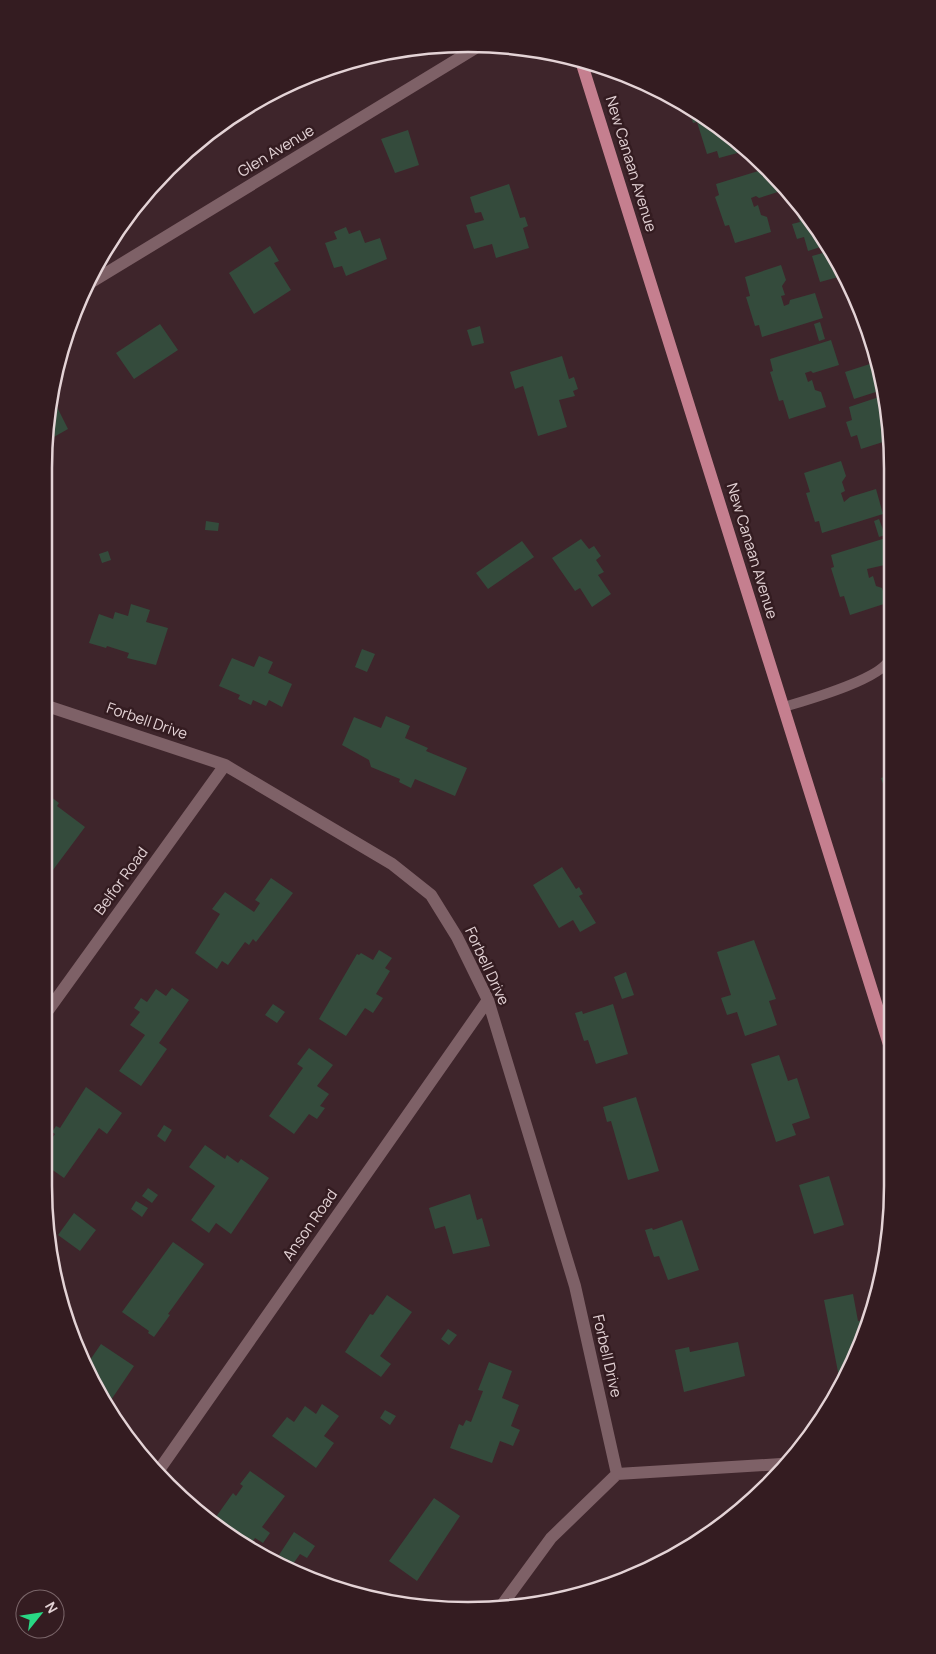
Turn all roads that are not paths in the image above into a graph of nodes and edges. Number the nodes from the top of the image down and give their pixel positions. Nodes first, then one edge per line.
1 (469, 52) edge
2 (585, 70) edge
3 (98, 278) edge
4 (884, 668) edge
5 (52, 708) edge
6 (784, 708) junction
7 (225, 765) junction
8 (488, 1000) junction
9 (52, 1005) edge
10 (884, 1029) edge
11 (776, 1464) edge
12 (162, 1466) edge
13 (617, 1474) junction
14 (505, 1600) edge

1 - 3 street, Glen Avenue
2 - 6 main road, New Canaan Avenue
4 - 6 lane
5 - 7 street, Forbell Drive
6 - 10 main road, New Canaan Avenue
7 - 8 street, Forbell Drive
7 - 9 street, Belfor Road
8 - 12 street, Anson Road
8 - 13 street, Forbell Drive
11 - 13 street
13 - 14 street

